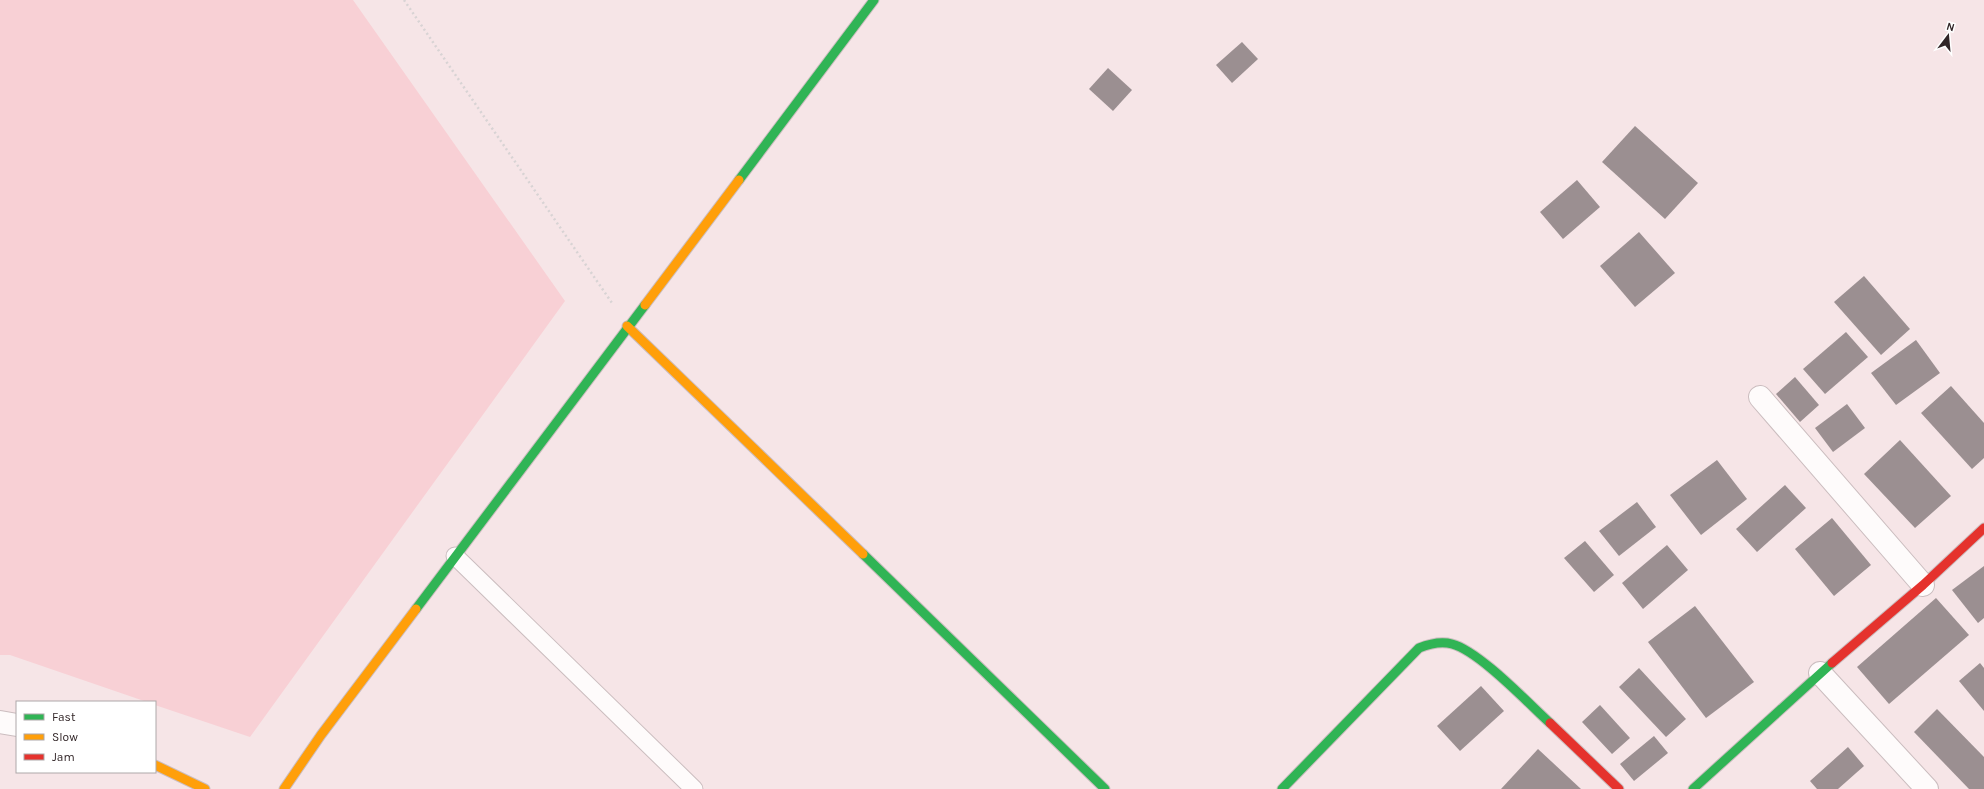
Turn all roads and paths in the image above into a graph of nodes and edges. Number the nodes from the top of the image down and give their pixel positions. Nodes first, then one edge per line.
1 (404, 0) edge
2 (874, 0) edge
3 (628, 326) junction
4 (1760, 397) dead end
5 (1984, 528) edge
6 (455, 556) junction
7 (1923, 585) junction
8 (1820, 673) junction
9 (0, 722) edge
10 (16, 725) edge
11 (156, 765) edge
12 (205, 789) edge
13 (284, 789) edge
14 (694, 789) edge
15 (1105, 789) edge
16 (1282, 789) edge
17 (1619, 789) edge
18 (1693, 789) edge
19 (1927, 789) edge

1 - 3 path
2 - 3 street
3 - 6 street
3 - 15 street
4 - 7 street
5 - 7 street
6 - 13 street
6 - 14 lane
7 - 8 street
8 - 18 street
8 - 19 street
9 - 10 street
11 - 12 street
16 - 17 street

